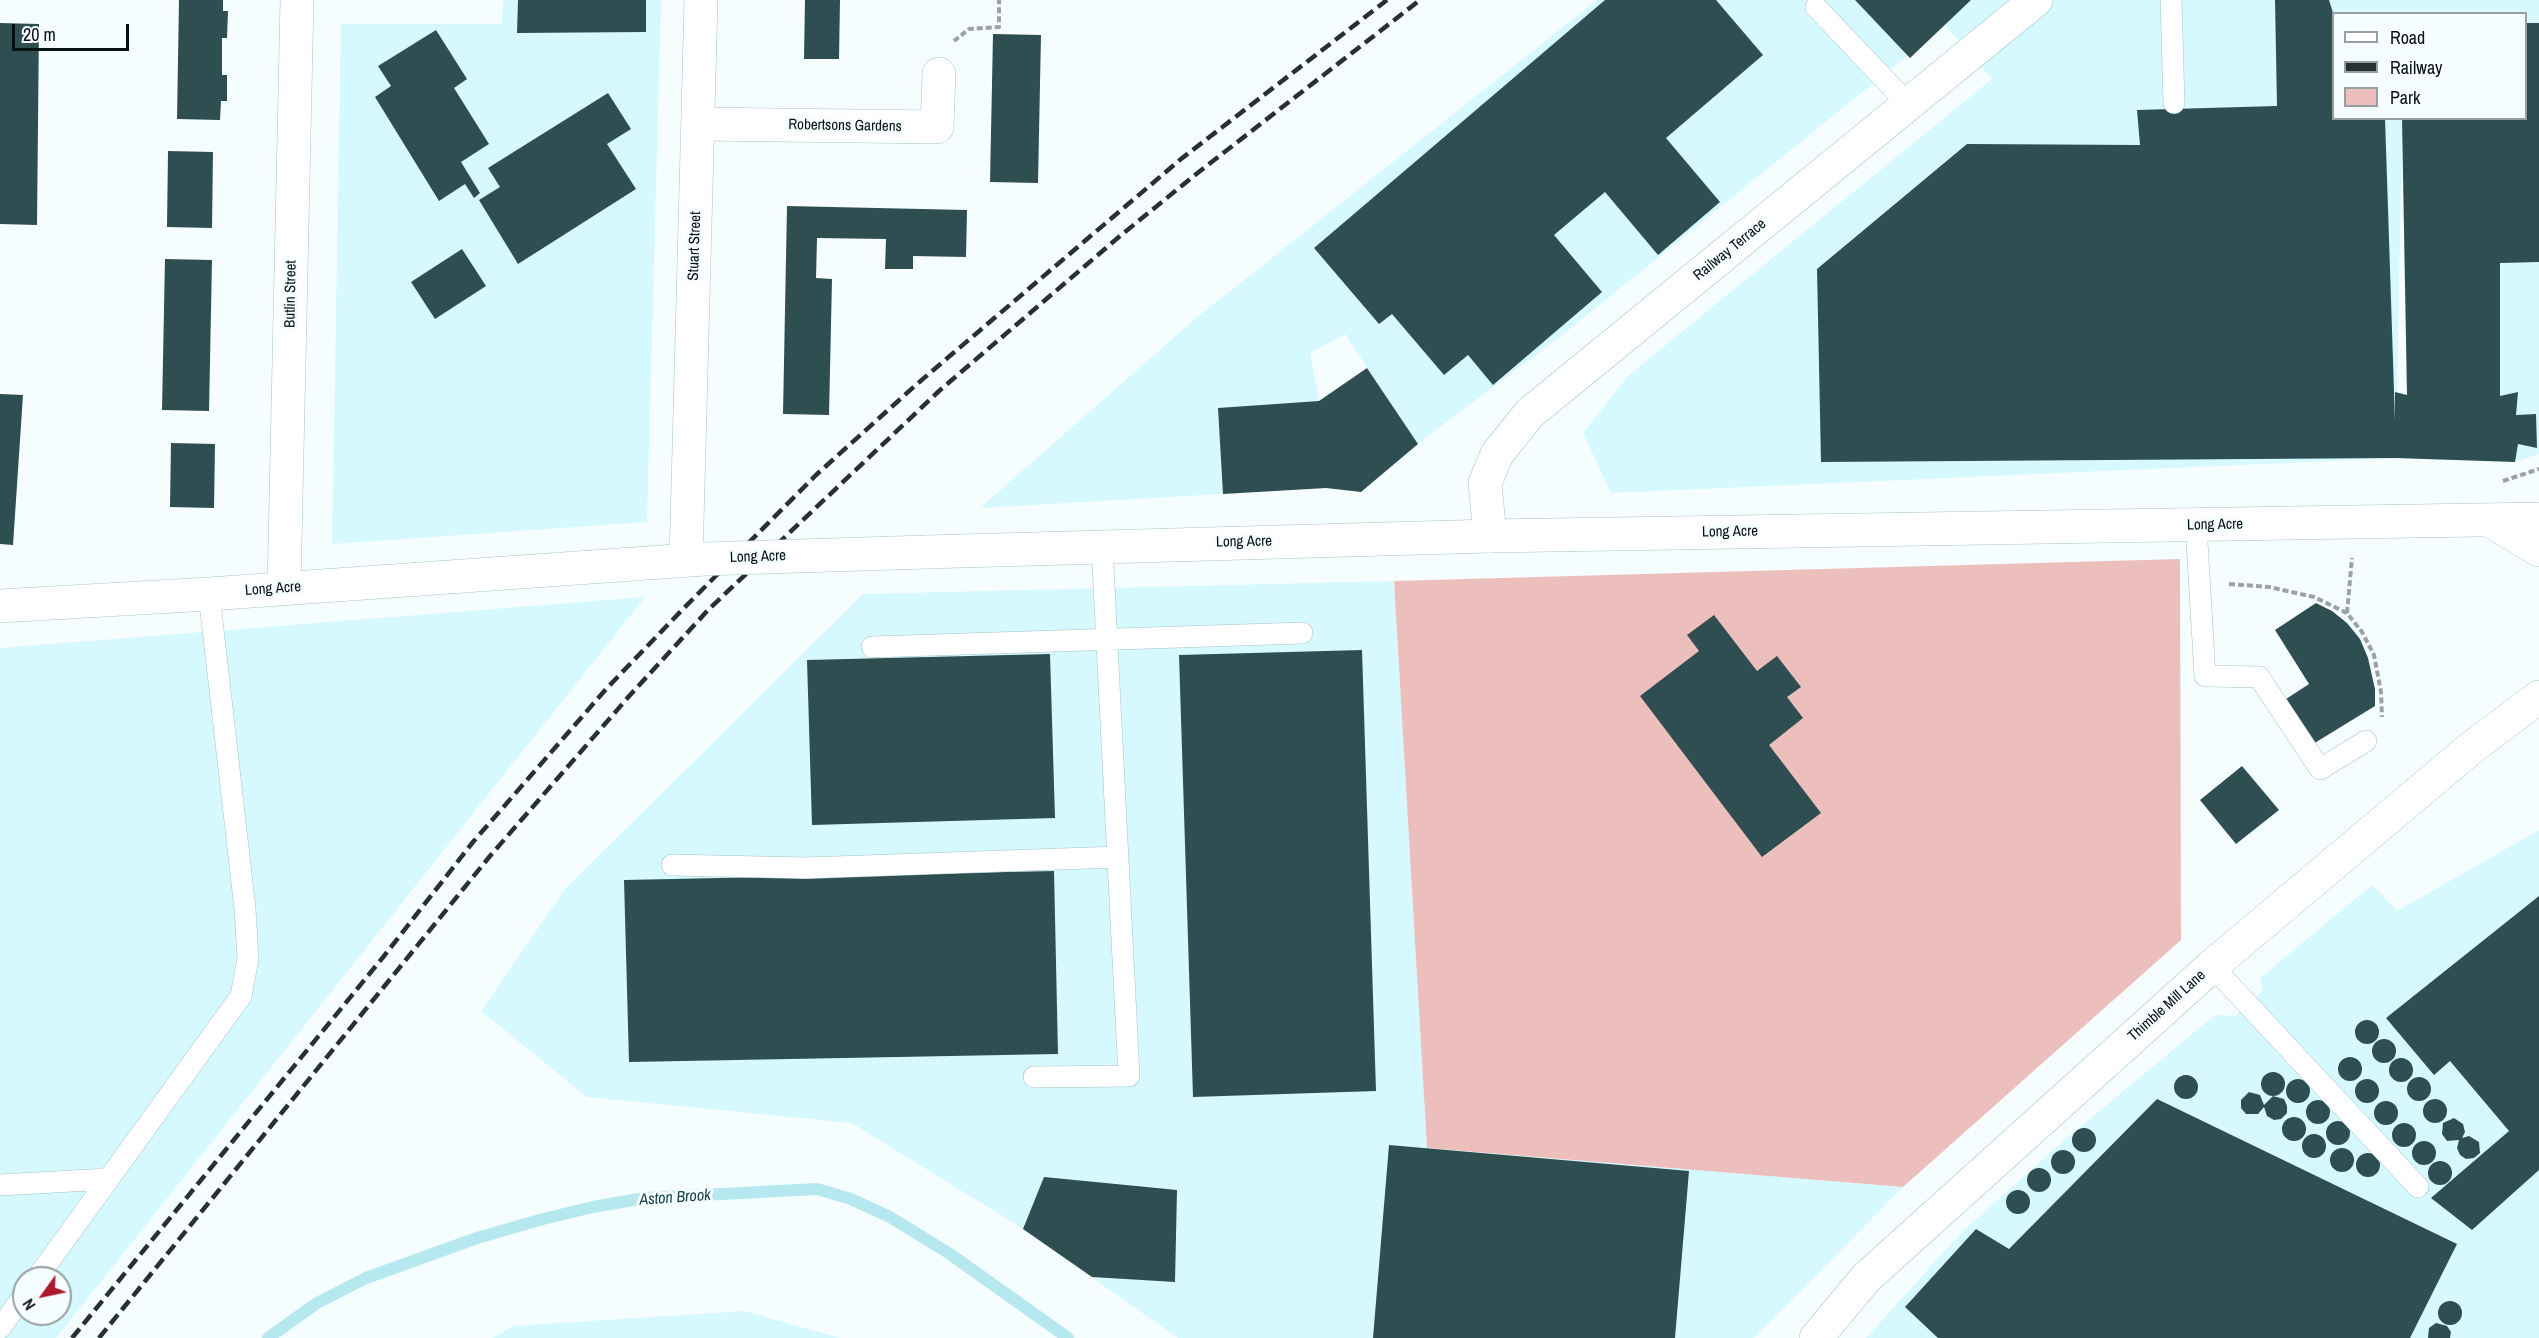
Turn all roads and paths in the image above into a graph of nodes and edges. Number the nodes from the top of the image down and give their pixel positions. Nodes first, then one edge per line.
1 (297, 0) edge
2 (701, 0) edge
3 (999, 0) edge
4 (2036, 0) edge
5 (2171, 0) edge
6 (1816, 7) dead end
7 (939, 74) joint
8 (2174, 103) dead end
9 (1908, 104) junction
10 (699, 124) junction
11 (2539, 469) edge
12 (2500, 482) dead end
13 (2539, 505) edge
14 (2539, 519) edge
15 (2489, 520) junction
16 (2196, 525) junction
17 (2539, 529) edge
18 (1490, 536) junction
19 (1102, 546) junction
20 (2539, 550) edge
21 (695, 560) junction
22 (2351, 576) dead end
23 (2199, 581) junction
24 (284, 588) junction
25 (209, 594) junction
26 (0, 606) edge
27 (2347, 614) junction
28 (1302, 633) dead end
29 (1107, 640) junction
30 (872, 647) dead end
31 (2539, 697) edge
32 (2383, 721) dead end
33 (2366, 741) dead end
34 (1118, 857) junction
35 (672, 865) dead end
36 (2212, 966) junction
37 (1034, 1077) dead end
38 (108, 1179) junction
39 (0, 1185) edge
40 (2418, 1187) dead end
41 (46, 1266) edge
42 (12, 1312) edge
43 (0, 1328) edge
44 (1816, 1338) edge

1 - 24 street, Butlin Street
2 - 10 street, Stuart Street
3 - 7 path
4 - 9 street, Railway Terrace
5 - 8 lane
6 - 9 lane
7 - 10 street, Robertsons Gardens
9 - 18 street, Railway Terrace
10 - 21 street, Stuart Street
11 - 12 path
13 - 15 street
14 - 15 street, Long Acre
15 - 16 street, Long Acre
15 - 17 street, Long Acre
15 - 20 street
16 - 18 street, Long Acre
16 - 23 lane
18 - 19 street, Long Acre
19 - 21 street, Long Acre, bridge
19 - 29 lane
21 - 24 street, Long Acre
22 - 27 path
23 - 27 path
23 - 33 lane
24 - 25 street, Long Acre
25 - 26 street, Long Acre
25 - 38 lane
27 - 32 path
28 - 29 lane
29 - 30 lane
29 - 34 lane
31 - 36 street, Thimble Mill Lane
34 - 35 lane
34 - 37 lane
36 - 40 lane
36 - 44 street, Thimble Mill Lane
38 - 39 lane
38 - 41 lane
42 - 43 lane

